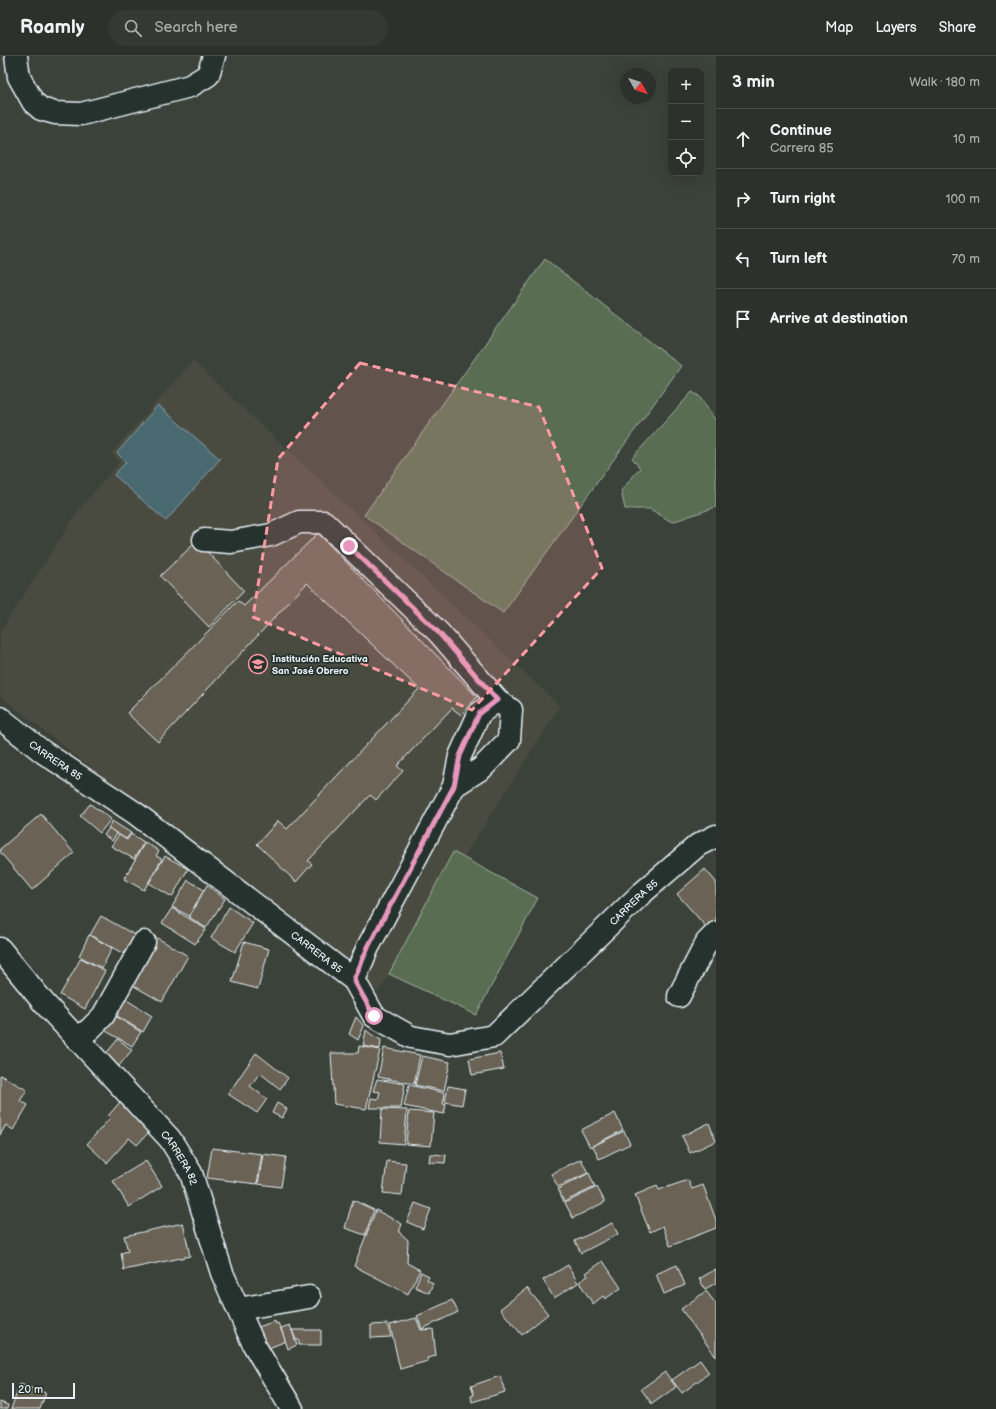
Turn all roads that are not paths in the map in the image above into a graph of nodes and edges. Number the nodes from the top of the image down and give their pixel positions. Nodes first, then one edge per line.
1 (16, 56) edge
2 (214, 56) edge
3 (204, 540) dead end
4 (497, 700) junction
5 (0, 718) edge
6 (454, 786) junction
7 (716, 836) edge
8 (716, 933) edge
9 (144, 942) dead end
10 (0, 949) edge
11 (354, 980) junction
12 (679, 996) dead end
13 (76, 1038) junction
14 (309, 1297) dead end
15 (238, 1309) junction
16 (292, 1409) edge

1 - 2 street
3 - 4 street
4 - 6 street
4 - 6 street
5 - 11 street, CARRERA 85
6 - 11 street
7 - 11 street, CARRERA 85
8 - 12 street
9 - 13 street
10 - 13 street, CARRERA 82
13 - 15 street, CARRERA 82
14 - 15 street
15 - 16 street, CARRERA 82

